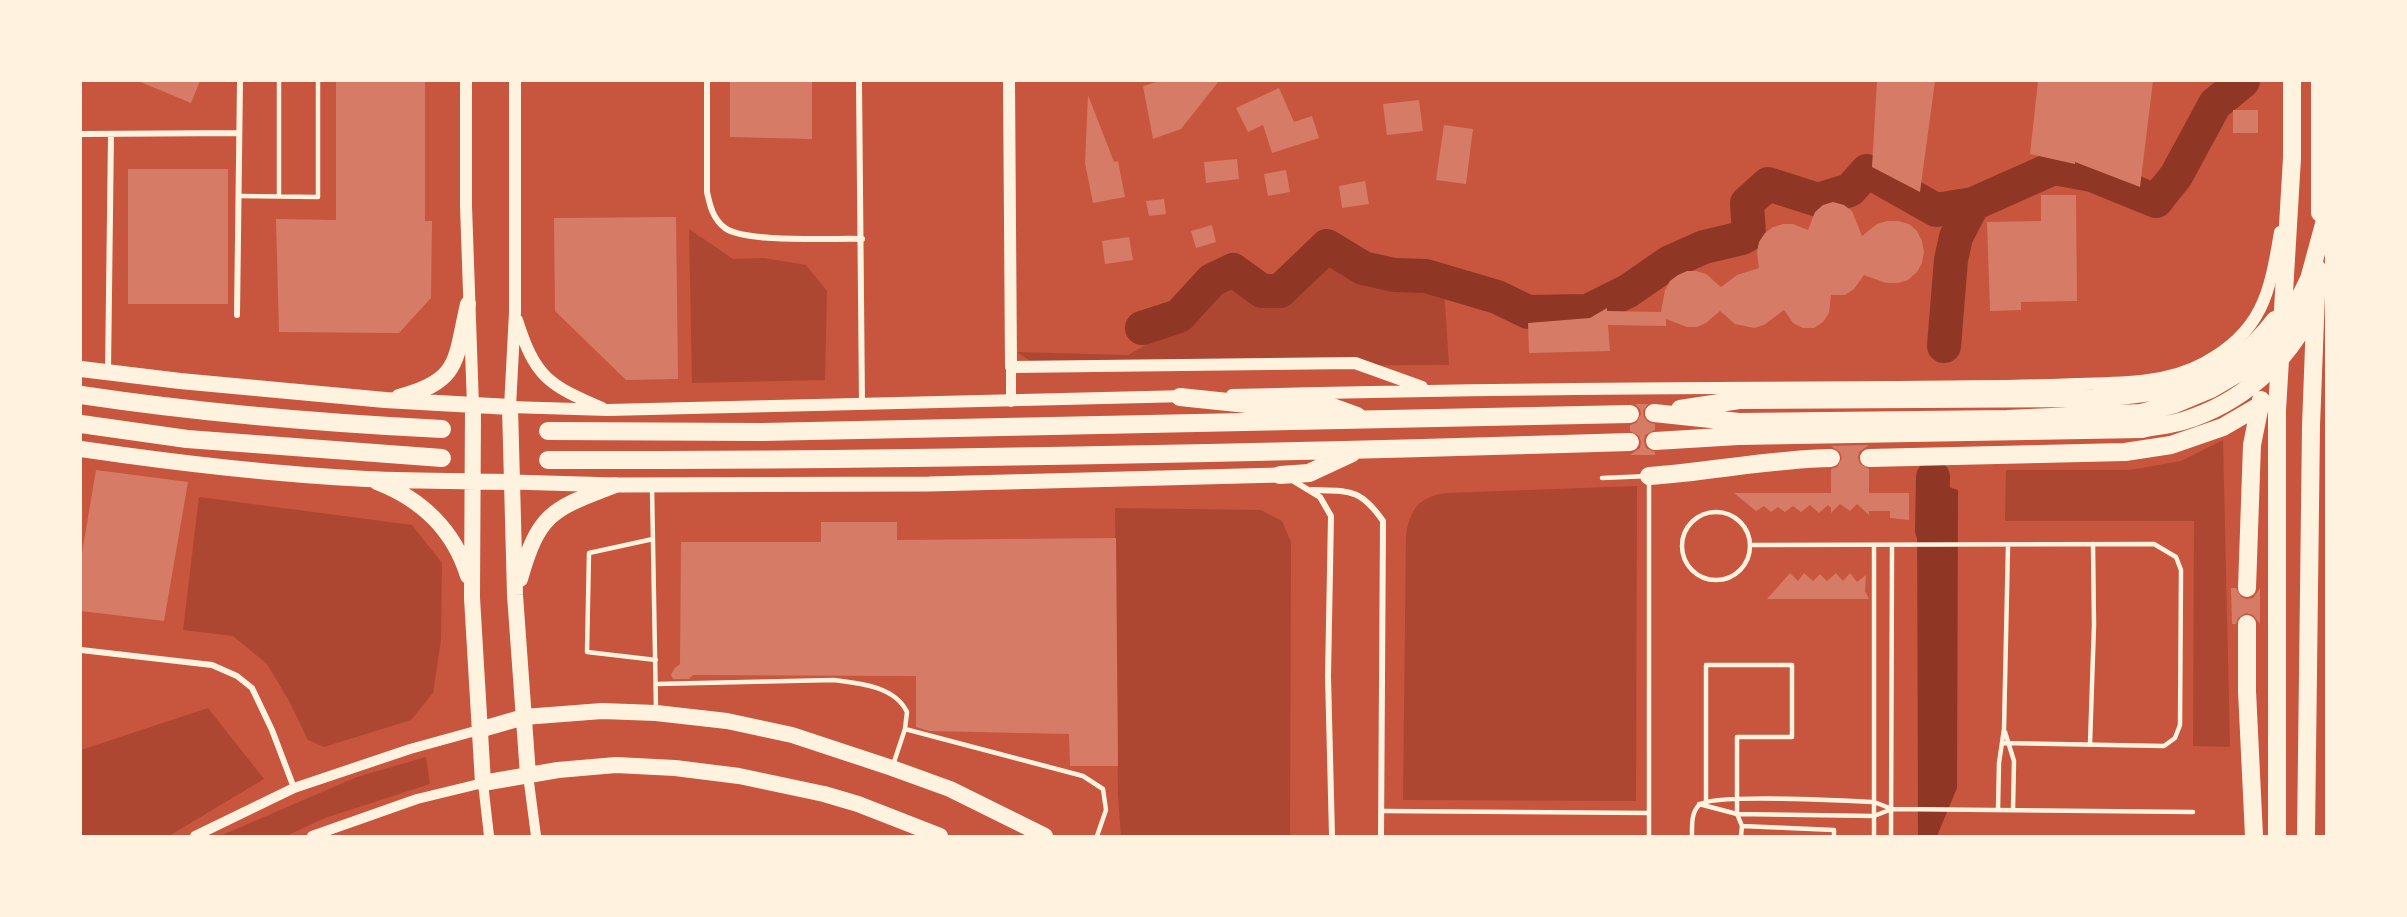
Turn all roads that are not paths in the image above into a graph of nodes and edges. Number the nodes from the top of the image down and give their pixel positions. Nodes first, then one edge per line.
1 (240, 81) edge
2 (279, 81) edge
3 (318, 81) edge
4 (466, 81) edge
5 (515, 81) edge
6 (707, 81) edge
7 (859, 81) edge
8 (1009, 81) edge
9 (2320, 81) edge
10 (2289, 86) edge
11 (239, 133) junction
12 (81, 134) edge
13 (111, 134) junction
14 (240, 196) junction
15 (279, 196) junction
16 (2323, 207) edge
17 (862, 239) junction
18 (2326, 274) edge
19 (2294, 294) junction
20 (468, 304) junction
21 (515, 312) junction
22 (237, 315) dead end
23 (1011, 367) junction
24 (81, 369) edge
25 (108, 373) junction
26 (1429, 390) junction
27 (81, 394) edge
28 (1180, 397) junction
29 (385, 400) junction
30 (1011, 402) junction
31 (862, 404) junction
32 (472, 406) junction
33 (2259, 406) junction
34 (510, 407) junction
35 (608, 410) junction
36 (1630, 414) dead end
37 (1370, 420) junction
38 (81, 424) edge
39 (442, 429) dead end
40 (1738, 429) junction
41 (548, 431) dead end
42 (1655, 441) dead end
43 (1630, 442) dead end
44 (81, 449) edge
45 (1360, 450) junction
46 (442, 458) dead end
47 (1831, 458) dead end
48 (1869, 458) dead end
49 (548, 460) dead end
50 (1280, 475) junction
51 (1649, 476) junction
52 (1602, 478) dead end
53 (367, 479) junction
54 (472, 481) junction
55 (512, 482) junction
56 (615, 485) junction
57 (652, 485) junction
58 (1312, 490) junction
59 (653, 539) junction
60 (2093, 544) junction
61 (1751, 545) junction
62 (1874, 546) junction
63 (1892, 546) junction
64 (2008, 546) junction
65 (2247, 588) dead end
66 (515, 595) junction
67 (472, 598) junction
68 (2247, 624) dead end
69 (81, 650) edge
70 (656, 660) junction
71 (656, 684) junction
72 (656, 713) junction
73 (524, 717) junction
74 (905, 729) junction
75 (2004, 729) junction
76 (479, 730) junction
77 (2002, 743) junction
78 (2009, 743) junction
79 (2090, 744) junction
80 (892, 768) junction
81 (528, 775) junction
82 (483, 783) junction
83 (294, 788) junction
84 (1737, 799) junction
85 (1874, 802) junction
86 (1706, 804) junction
87 (1892, 809) junction
88 (1998, 810) junction
89 (2013, 810) junction
90 (1382, 811) junction
91 (2193, 812) dead end
92 (1648, 813) junction
93 (1737, 814) junction
94 (1874, 816) junction
95 (1742, 826) junction
96 (195, 836) edge
97 (312, 836) edge
98 (489, 836) edge
99 (536, 836) edge
100 (940, 836) edge
101 (1045, 836) edge
102 (1097, 836) edge
103 (1332, 836) edge
104 (1381, 836) edge
105 (1649, 836) edge
106 (1692, 836) edge
107 (1741, 836) edge
108 (1834, 836) edge
109 (1874, 836) edge
110 (1891, 836) edge
111 (2254, 836) edge
112 (2277, 836) edge
113 (2306, 836) edge

1 - 11 street
2 - 15 lane
3 - 15 lane
4 - 20 main road
5 - 21 main road
6 - 17 street
7 - 17 street
8 - 23 main road
9 - 16 highway
10 - 26 main road
10 - 112 highway
11 - 13 street
11 - 14 street
12 - 13 street
13 - 25 street
14 - 15 lane
14 - 22 street
16 - 19 highway
16 - 40 highway
16 - 113 highway
17 - 31 street
18 - 40 highway
19 - 33 highway
19 - 40 highway
20 - 29 highway
20 - 32 main road
21 - 34 main road
21 - 35 main road
23 - 26 main road
23 - 30 street
24 - 25 highway
25 - 29 highway
26 - 28 main road
27 - 39 highway
28 - 30 main road
28 - 37 highway
29 - 32 highway
30 - 31 main road
31 - 35 main road
32 - 34 highway
32 - 54 highway
33 - 48 highway
33 - 65 highway
34 - 35 main road
34 - 55 highway
36 - 37 highway
37 - 41 highway
38 - 46 highway
40 - 42 highway
43 - 45 highway
44 - 53 highway
45 - 49 highway
45 - 50 highway
47 - 51 highway
50 - 57 main road
50 - 58 street
51 - 52 lane
51 - 92 lane
53 - 54 highway
53 - 67 highway
54 - 55 highway
54 - 67 highway
55 - 56 main road
55 - 66 highway
56 - 57 main road
56 - 66 highway
57 - 59 lane
58 - 90 street
58 - 103 street
59 - 70 lane
59 - 70 lane
60 - 64 lane
60 - 79 lane
60 - 79 lane
61 - 61 lane
61 - 62 lane
62 - 63 lane
62 - 85 lane
63 - 64 lane
63 - 87 lane
64 - 75 lane
66 - 73 highway
67 - 76 highway
68 - 111 highway
69 - 83 street
70 - 71 lane
71 - 72 lane
71 - 74 lane
72 - 73 highway
72 - 80 highway
73 - 76 highway
73 - 81 highway
74 - 80 lane
74 - 102 lane
75 - 77 lane
75 - 78 lane
76 - 82 highway
76 - 83 street
77 - 78 lane
77 - 88 lane
78 - 79 lane
78 - 89 lane
80 - 101 highway
81 - 82 highway
81 - 99 street
81 - 100 highway
82 - 97 street
82 - 98 street
83 - 96 street
84 - 85 lane
84 - 86 lane
84 - 86 lane
84 - 93 lane
85 - 87 lane
85 - 94 lane
86 - 93 lane
86 - 106 lane
87 - 88 lane
87 - 94 lane
87 - 110 lane
88 - 89 lane
89 - 91 lane
90 - 92 lane
90 - 104 street
92 - 105 lane
93 - 94 lane
93 - 95 lane
94 - 109 lane
95 - 107 lane
95 - 108 lane

